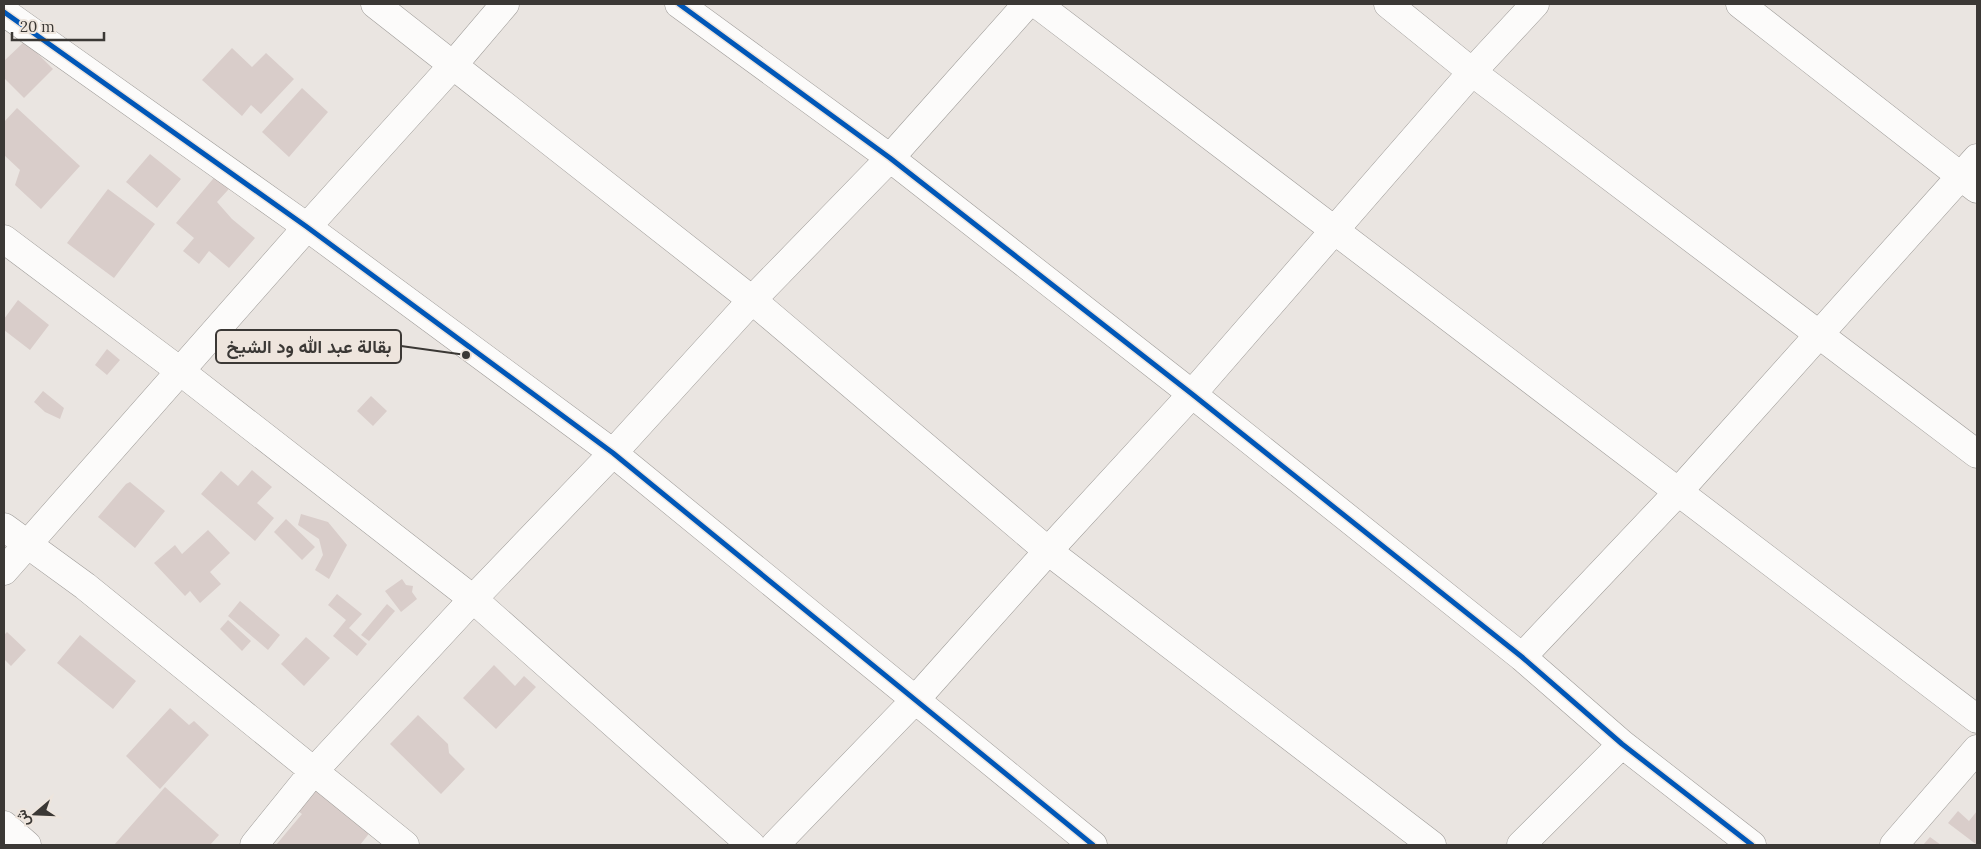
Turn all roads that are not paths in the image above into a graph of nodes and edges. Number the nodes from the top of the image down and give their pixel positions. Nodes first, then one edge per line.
1 (375, 4) edge
2 (505, 4) edge
3 (679, 4) edge
4 (1027, 4) edge
5 (1036, 4) edge
6 (1388, 4) edge
7 (1535, 4) edge
8 (1740, 4) edge
9 (4, 12) edge
10 (454, 64) junction
11 (1472, 72) junction
12 (890, 158) junction
13 (1972, 174) edge
14 (307, 227) junction
15 (1335, 230) junction
16 (4, 239) edge
17 (752, 300) junction
18 (1819, 334) junction
19 (180, 371) junction
20 (1192, 394) junction
21 (613, 453) junction
22 (1977, 454) edge
23 (1678, 492) junction
24 (4, 527) edge
25 (26, 544) junction
26 (1048, 551) junction
27 (4, 571) edge
28 (473, 599) junction
29 (1522, 656) junction
30 (916, 699) junction
31 (1977, 718) edge
32 (1622, 744) junction
33 (1977, 749) edge
34 (313, 772) junction
35 (4, 825) edge
36 (27, 845) edge
37 (254, 845) edge
38 (405, 845) edge
39 (751, 845) edge
40 (775, 845) edge
41 (1093, 845) edge
42 (1432, 845) edge
43 (1520, 845) edge
44 (1752, 845) edge
45 (1894, 845) edge

1 - 10 street
2 - 10 street
3 - 12 street
4 - 12 street
5 - 15 street
6 - 11 street
7 - 11 street
8 - 13 street
9 - 14 street
10 - 14 street
10 - 17 street
11 - 15 street
11 - 18 street
12 - 17 street
12 - 20 street
13 - 18 street
14 - 19 street
14 - 21 street
15 - 20 street
15 - 23 street
16 - 19 street
17 - 21 street
17 - 26 street
18 - 22 street
18 - 23 street
19 - 25 street
19 - 28 street
20 - 26 street
20 - 29 street
21 - 28 street
21 - 30 street
23 - 29 street
23 - 31 street
24 - 25 street
25 - 27 street
25 - 34 street
26 - 30 street
26 - 42 street
28 - 34 street
28 - 39 street
29 - 32 street
30 - 40 street
30 - 41 street
32 - 43 street
32 - 44 street
33 - 45 street
34 - 37 street
34 - 38 street
35 - 36 street

